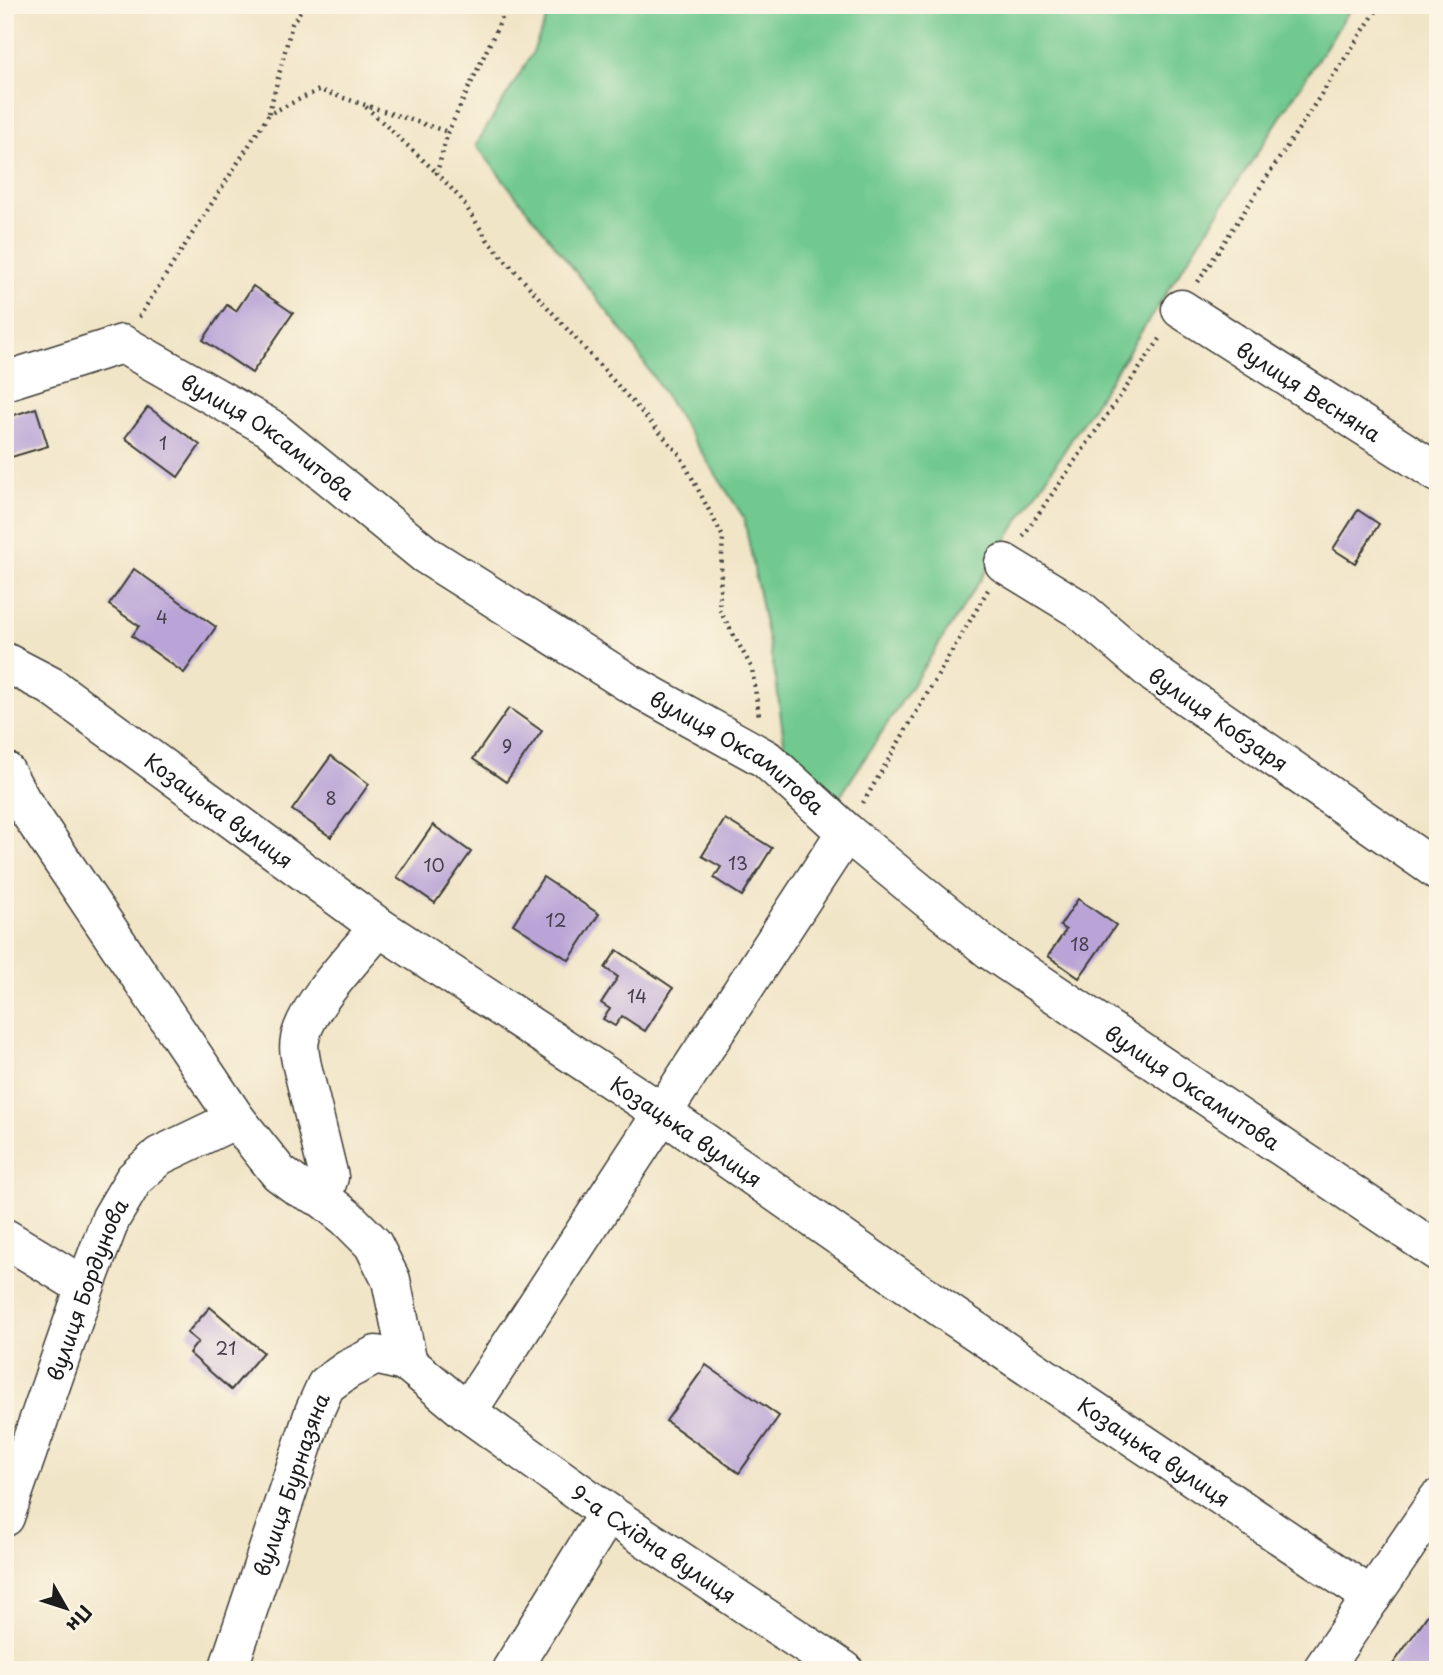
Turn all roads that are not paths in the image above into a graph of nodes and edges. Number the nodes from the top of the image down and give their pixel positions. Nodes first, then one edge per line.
1 (1181, 309) road end
2 (5, 381) edge
3 (1438, 472) edge
4 (1004, 563) road end
5 (5, 662) edge
6 (5, 771) edge
7 (846, 832) junction
8 (1438, 872) edge
9 (379, 927) junction
10 (661, 1112) junction
11 (236, 1119) junction
12 (322, 1198) junction
13 (5, 1238) edge
14 (1438, 1252) edge
15 (85, 1287) junction
16 (408, 1363) junction
17 (467, 1412) junction
18 (1438, 1499) edge
19 (608, 1513) junction
20 (5, 1517) edge
21 (1372, 1597) junction
22 (228, 1670) edge
23 (511, 1670) edge
24 (844, 1670) edge
25 (1322, 1670) edge

1 - 3 street, вулиця Весняна
2 - 7 street, вулиця Оксамитова
4 - 8 street, вулиця Кобзаря
5 - 9 street, Козацька вулиця
6 - 11 street
7 - 10 street
7 - 14 street, вулиця Оксамитова
9 - 10 street, Козацька вулиця
9 - 12 street
10 - 17 street
10 - 21 street, Козацька вулиця
11 - 12 street
11 - 15 street, вулиця Бордунова
12 - 16 street
13 - 15 street
15 - 20 street, вулиця Бордунова
16 - 17 street, 9-а Східна вулиця
16 - 22 street, вулиця Бурназяна
17 - 19 street, 9-а Східна вулиця
18 - 21 street
19 - 23 street
19 - 24 street, 9-а Східна вулиця
21 - 25 street

